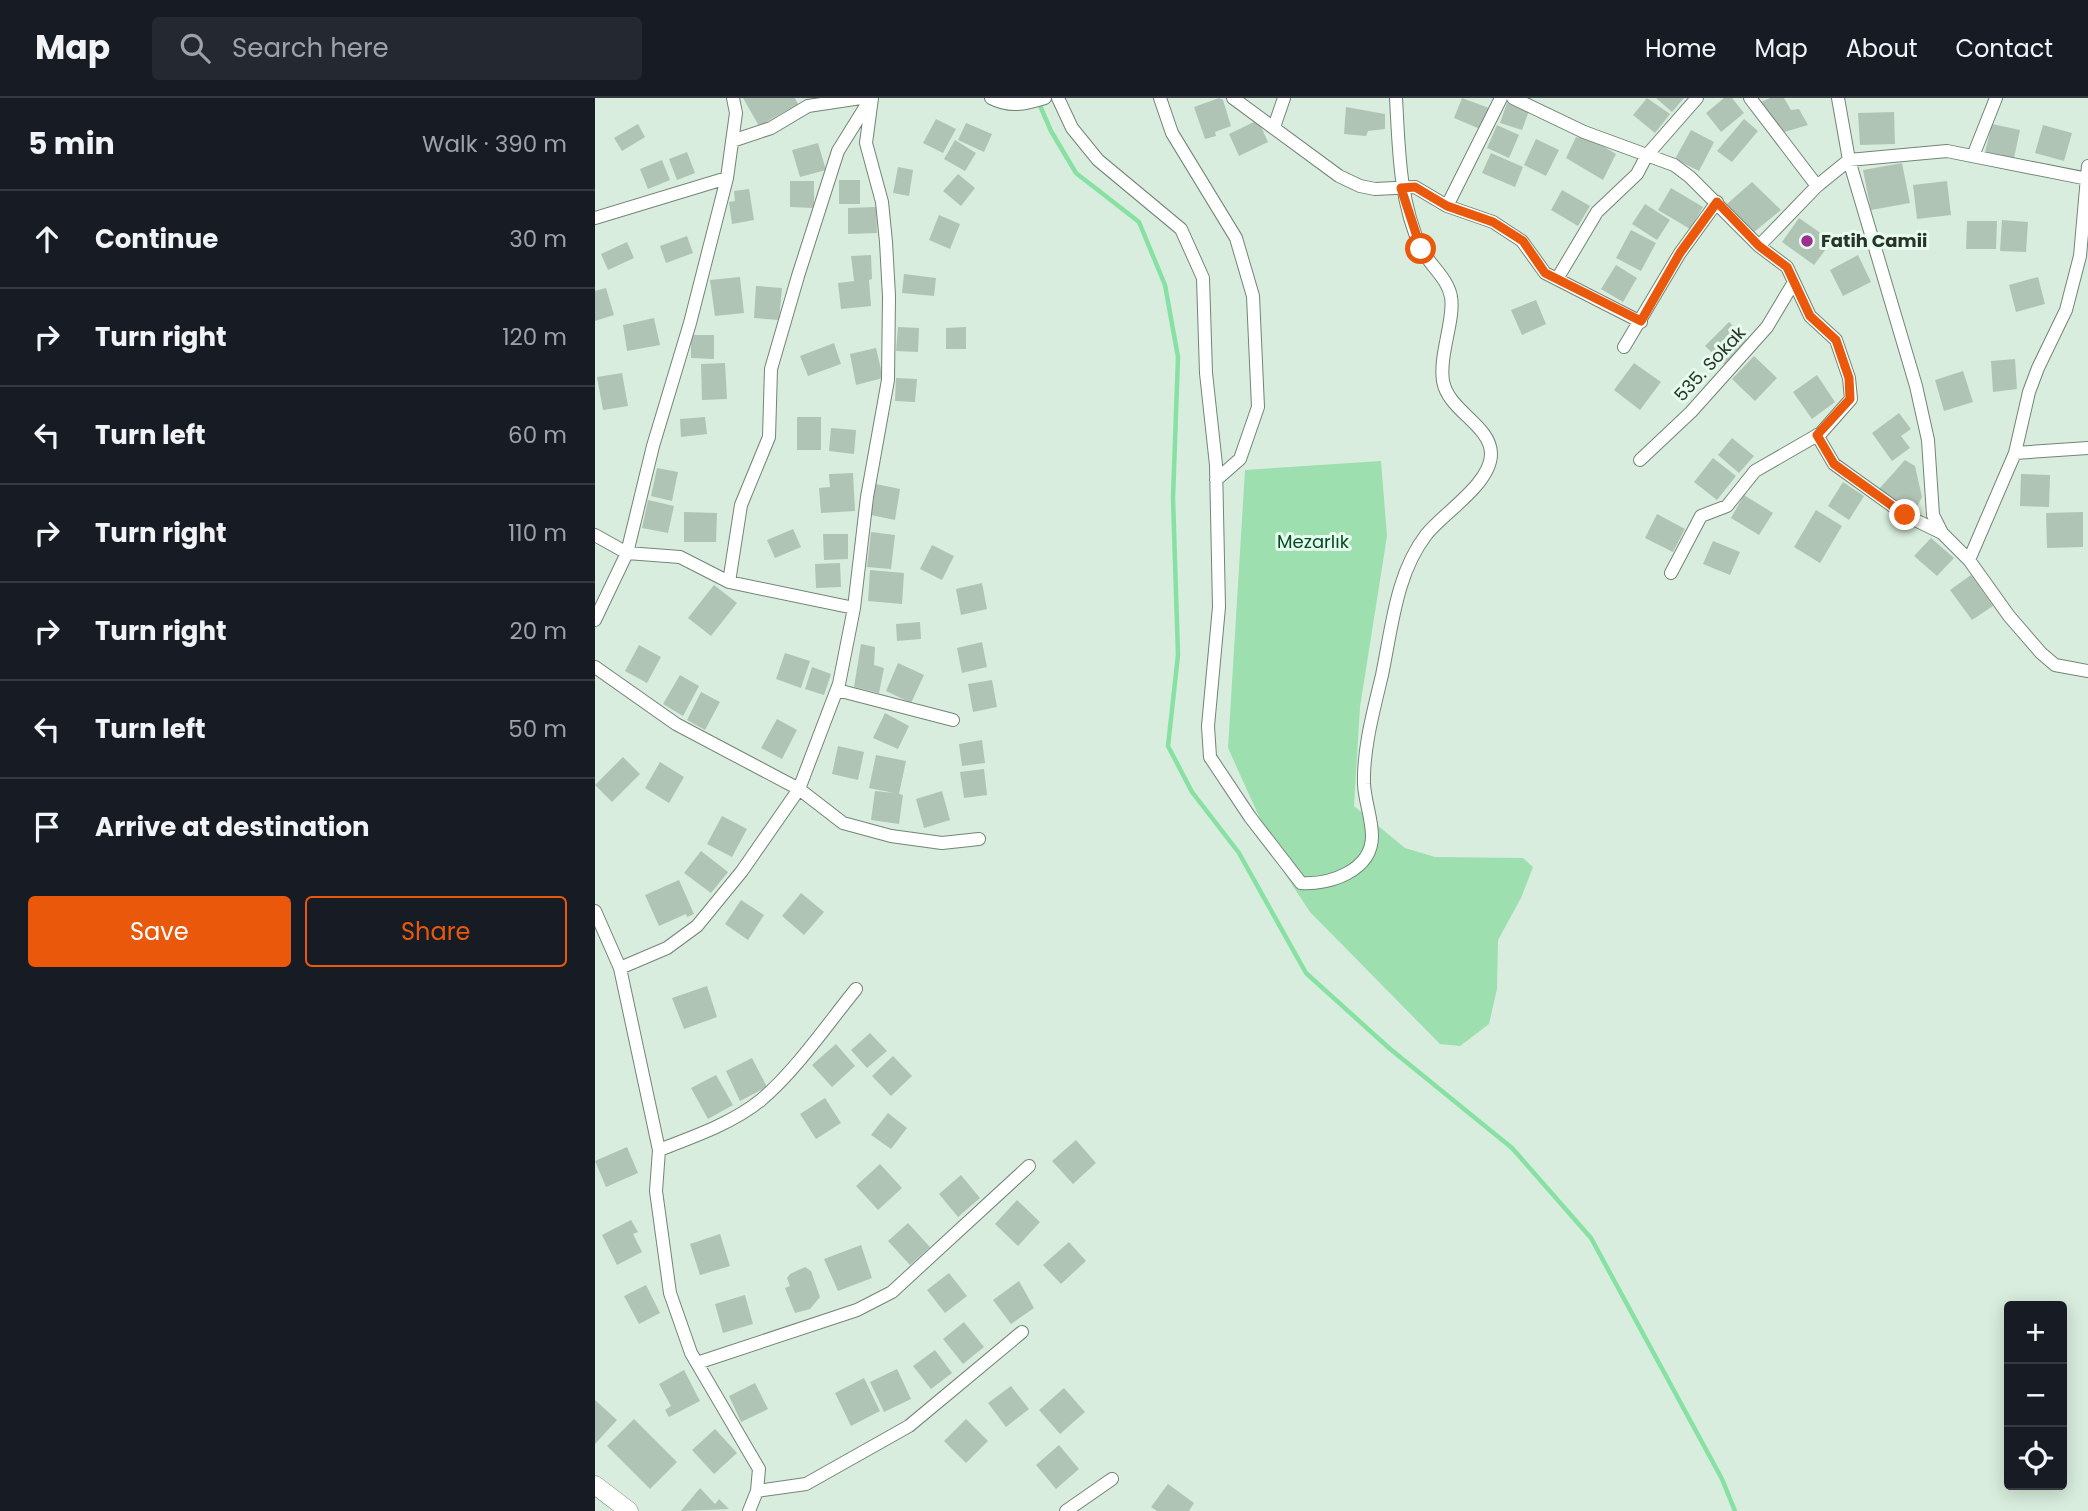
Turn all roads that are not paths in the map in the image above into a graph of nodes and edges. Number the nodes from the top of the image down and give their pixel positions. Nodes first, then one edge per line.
1 (733, 98) edge
2 (861, 98) edge
3 (871, 98) edge
4 (991, 98) edge
5 (1045, 98) edge
6 (1058, 98) edge
7 (1160, 98) edge
8 (1233, 98) edge
9 (1284, 98) edge
10 (1396, 98) edge
11 (1501, 98) edge
12 (1513, 98) edge
13 (1697, 98) edge
14 (1750, 98) edge
15 (1838, 98) edge
16 (1996, 98) edge
17 (1274, 127) junction
18 (732, 141) junction
19 (1647, 155) junction
20 (1973, 156) junction
21 (1849, 160) junction
22 (2088, 175) edge
23 (727, 178) junction
24 (1817, 187) junction
25 (1401, 188) junction
26 (1717, 202) junction
27 (1447, 206) junction
28 (595, 218) edge
29 (1759, 246) junction
30 (1557, 279) junction
31 (1794, 282) junction
32 (1641, 321) junction
33 (1625, 346) dead end
34 (1817, 435) junction
35 (2088, 448) edge
36 (2015, 453) junction
37 (1640, 460) dead end
38 (1216, 480) junction
39 (1942, 533) junction
40 (595, 535) edge
41 (627, 553) junction
42 (1969, 559) junction
43 (1671, 573) dead end
44 (729, 582) junction
45 (855, 608) junction
46 (595, 620) edge
47 (595, 667) edge
48 (2088, 671) edge
49 (837, 691) junction
50 (953, 720) dead end
51 (799, 789) junction
52 (979, 839) dead end
53 (595, 911) edge
54 (619, 968) junction
55 (856, 989) dead end
56 (659, 1150) junction
57 (1029, 1166) dead end
58 (1022, 1332) dead end
59 (697, 1363) junction
60 (1112, 1479) dead end
61 (595, 1485) edge
62 (758, 1491) junction
63 (629, 1511) edge
64 (749, 1511) edge
65 (1066, 1511) edge

1 - 18 street
2 - 18 street
3 - 44 street
3 - 45 street
4 - 5 street
6 - 38 street
7 - 38 street
8 - 17 street
9 - 17 street
10 - 25 street
11 - 27 street
12 - 19 street
13 - 19 street
14 - 24 street
15 - 21 street
16 - 20 street
17 - 25 street
18 - 23 street
19 - 26 street
19 - 30 street
20 - 21 street
20 - 22 street
21 - 24 street
21 - 39 street
22 - 36 street
23 - 28 street
23 - 41 street
24 - 29 street
25 - 27 street
25 - 38 street
26 - 29 street
26 - 32 street
27 - 30 street
29 - 31 street
30 - 32 street
31 - 34 street
31 - 37 street, 535. Sokak
32 - 33 street
34 - 39 street
34 - 43 street
35 - 36 street
36 - 42 street
39 - 42 street
40 - 41 street
41 - 44 street
41 - 46 street
42 - 48 street
44 - 45 street
45 - 49 street
47 - 51 street
49 - 50 street
49 - 51 street
51 - 52 street
51 - 54 street
53 - 54 street
54 - 56 street
55 - 56 street
56 - 59 street
57 - 59 street
58 - 62 street
59 - 62 street
60 - 65 street
61 - 63 street
62 - 64 street

